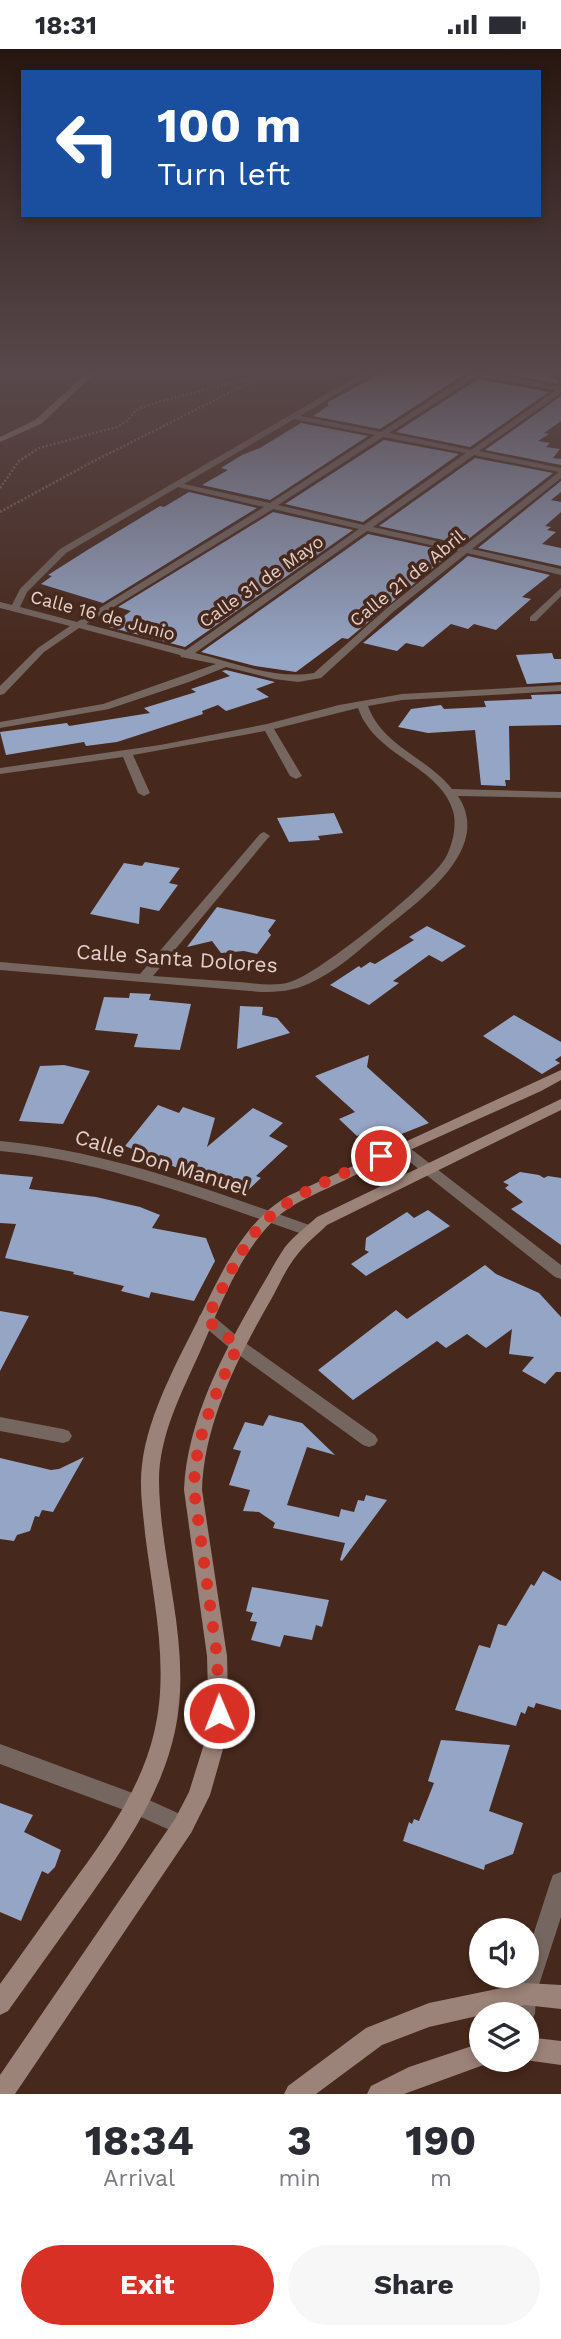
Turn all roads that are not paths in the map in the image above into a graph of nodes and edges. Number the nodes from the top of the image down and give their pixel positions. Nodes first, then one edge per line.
1 (208, 467) edge
2 (331, 467) edge
3 (449, 467) edge
4 (539, 467) edge
5 (561, 472) edge
6 (178, 485) junction
7 (270, 507) junction
8 (363, 528) junction
9 (466, 550) junction
10 (561, 572) edge
11 (561, 591) edge
12 (0, 605) edge
13 (14, 610) junction
14 (533, 619) dead end
15 (76, 627) junction
16 (185, 655) junction
17 (224, 664) junction
18 (307, 679) joint
19 (561, 688) edge
20 (0, 692) edge
21 (362, 704) junction
22 (0, 725) edge
23 (268, 727) junction
24 (127, 753) junction
25 (0, 771) edge
26 (296, 776) dead end
27 (452, 792) junction
28 (144, 793) dead end
29 (561, 795) edge
30 (264, 836) dead end
31 (0, 965) edge
32 (143, 979) junction
33 (561, 1075) edge
34 (561, 1104) edge
35 (0, 1146) edge
36 (401, 1148) junction
37 (427, 1168) junction
38 (269, 1217) junction
39 (310, 1231) junction
40 (561, 1273) edge
41 (206, 1319) junction
42 (238, 1346) junction
43 (0, 1425) edge
44 (63, 1436) dead end
45 (369, 1440) dead end
46 (0, 1754) edge
47 (138, 1805) junction
48 (183, 1826) junction
49 (561, 1884) edge
50 (561, 1997) edge
51 (525, 2002) edge
52 (535, 2002) edge
53 (0, 2003) edge
54 (469, 2010) edge
55 (539, 2050) edge
56 (561, 2053) edge
57 (469, 2059) edge
58 (1, 2094) edge
59 (296, 2094) edge
60 (379, 2094) edge

1 - 6 street
2 - 7 street
3 - 8 street, Calle 31 de Mayo
4 - 5 street
5 - 9 street, Calle 21 de Abril
6 - 7 street
6 - 13 street
7 - 8 street
7 - 15 street
8 - 9 street
8 - 16 street, Calle 31 de Mayo
9 - 10 street
9 - 18 street, Calle 21 de Abril
11 - 14 street
12 - 13 street, Calle 16 de Junio
13 - 15 street, Calle 16 de Junio
15 - 16 street, Calle 16 de Junio
15 - 20 street
16 - 17 street, Calle 16 de Junio
17 - 18 street, Calle 16 de Junio
17 - 22 street
19 - 21 street
21 - 23 street
21 - 27 street
23 - 24 street
23 - 26 street
24 - 25 street
24 - 28 street
27 - 29 street
27 - 32 street, Calle Santa Dolores
30 - 32 street
31 - 32 street, Calle Santa Dolores
33 - 36 main road
34 - 37 main road
35 - 38 street, Calle Don Manuel
36 - 37 street
36 - 38 main road
37 - 39 main road
37 - 40 street
38 - 39 street, Calle Don Manuel
38 - 41 main road
39 - 42 main road
41 - 42 street
41 - 47 main road
42 - 45 street
42 - 48 main road
43 - 44 street
46 - 47 street
47 - 48 street
47 - 53 main road
48 - 58 main road
49 - 51 street
50 - 52 main road
54 - 59 main road
55 - 56 main road
57 - 60 main road

